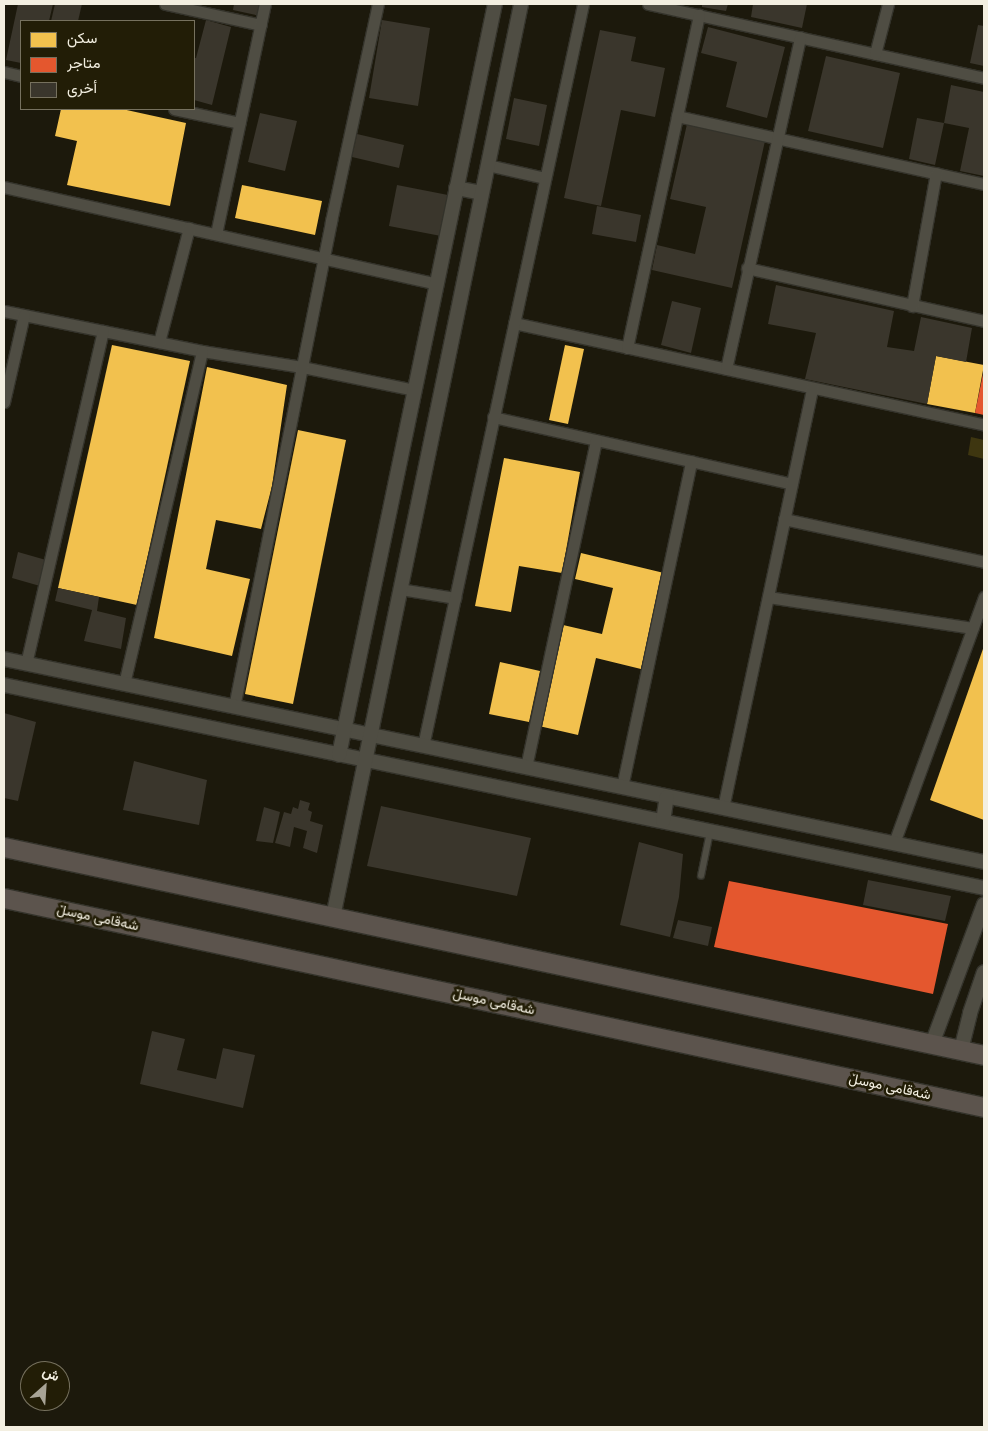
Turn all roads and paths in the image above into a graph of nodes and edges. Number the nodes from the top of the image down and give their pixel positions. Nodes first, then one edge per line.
1 (165, 4) edge
2 (265, 4) edge
3 (378, 4) edge
4 (495, 4) edge
5 (522, 4) edge
6 (583, 4) edge
7 (648, 4) edge
8 (888, 4) edge
9 (699, 15) junction
10 (261, 25) junction
11 (800, 37) junction
12 (875, 54) junction
13 (4, 72) edge
14 (20, 76) edge
15 (984, 78) edge
16 (179, 110) edge
17 (677, 116) junction
18 (240, 123) junction
19 (778, 138) junction
20 (488, 165) junction
21 (936, 173) junction
22 (545, 178) junction
23 (984, 184) edge
24 (456, 188) junction
25 (4, 191) edge
26 (482, 193) junction
27 (188, 228) junction
28 (216, 234) junction
29 (323, 259) junction
30 (747, 268) junction
31 (437, 284) junction
32 (912, 306) junction
33 (4, 311) edge
34 (24, 315) junction
35 (984, 321) edge
36 (514, 323) junction
37 (104, 331) junction
38 (159, 342) junction
39 (627, 348) junction
40 (202, 351) junction
41 (302, 367) junction
42 (726, 369) junction
43 (812, 388) junction
44 (415, 390) junction
45 (4, 402) edge
46 (494, 417) junction
47 (984, 426) edge
48 (596, 440) junction
49 (691, 461) junction
50 (792, 484) junction
51 (784, 519) junction
52 (984, 562) edge
53 (400, 588) junction
54 (984, 596) edge
55 (454, 598) junction
56 (768, 598) junction
57 (973, 628) junction
58 (4, 659) edge
59 (26, 664) junction
60 (124, 684) junction
61 (4, 685) edge
62 (234, 707) junction
63 (344, 730) junction
64 (370, 735) junction
65 (423, 746) junction
66 (339, 755) junction
67 (365, 760) junction
68 (526, 767) junction
69 (622, 787) junction
70 (667, 796) junction
71 (723, 808) junction
72 (663, 821) junction
73 (710, 831) junction
74 (894, 843) junction
75 (4, 847) edge
76 (984, 862) edge
77 (701, 876) dead end
78 (984, 888) edge
79 (4, 898) edge
80 (984, 904) edge
81 (333, 917) junction
82 (984, 972) edge
83 (948, 1005) junction
84 (970, 1013) junction
85 (932, 1044) junction
86 (960, 1050) junction
87 (984, 1054) edge
88 (984, 1107) edge

1 - 10 street
2 - 10 street
3 - 29 street
4 - 24 street
5 - 20 street
6 - 22 street
7 - 9 street
8 - 12 street
9 - 11 street
9 - 17 street
10 - 18 street
11 - 12 street
11 - 19 street
12 - 15 street
13 - 14 street
16 - 18 street
17 - 19 street
17 - 39 street
18 - 28 street
19 - 21 street
19 - 30 street
20 - 22 street
20 - 26 street
21 - 23 street
21 - 32 street
22 - 36 street
24 - 26 street
24 - 31 street
25 - 27 street
26 - 53 street
27 - 28 street
27 - 38 street
28 - 29 street
29 - 31 street
29 - 41 street
30 - 32 street
30 - 42 street
31 - 44 street
32 - 35 street
33 - 34 street
34 - 37 street
34 - 45 street
36 - 39 street
36 - 46 street
37 - 38 street
37 - 59 street
38 - 40 street
39 - 42 street
40 - 41 street
40 - 60 street
41 - 44 street
41 - 62 street
42 - 43 street
43 - 47 street
43 - 50 street
44 - 63 street
46 - 48 street
46 - 55 street
48 - 49 street
48 - 68 street
49 - 50 street
49 - 69 street
50 - 51 street
51 - 52 street
51 - 56 street
53 - 55 street
53 - 64 street
54 - 57 street
55 - 65 street
56 - 57 street
56 - 71 street
57 - 74 street
58 - 59 street
59 - 60 street
60 - 62 street
61 - 66 street
62 - 63 street
63 - 64 street
63 - 66 street
64 - 65 street
64 - 67 street
65 - 68 street
66 - 67 street
67 - 72 street
67 - 81 street
68 - 69 street
69 - 70 street
70 - 71 street
70 - 72 street
71 - 74 street
72 - 73 street
73 - 77 lane
73 - 78 street
74 - 76 street
75 - 81 highway
79 - 88 highway, شەقامی موسڵ
80 - 83 street
81 - 85 highway
82 - 84 street
83 - 84 street
83 - 85 street
84 - 86 street
85 - 86 highway
86 - 87 highway

